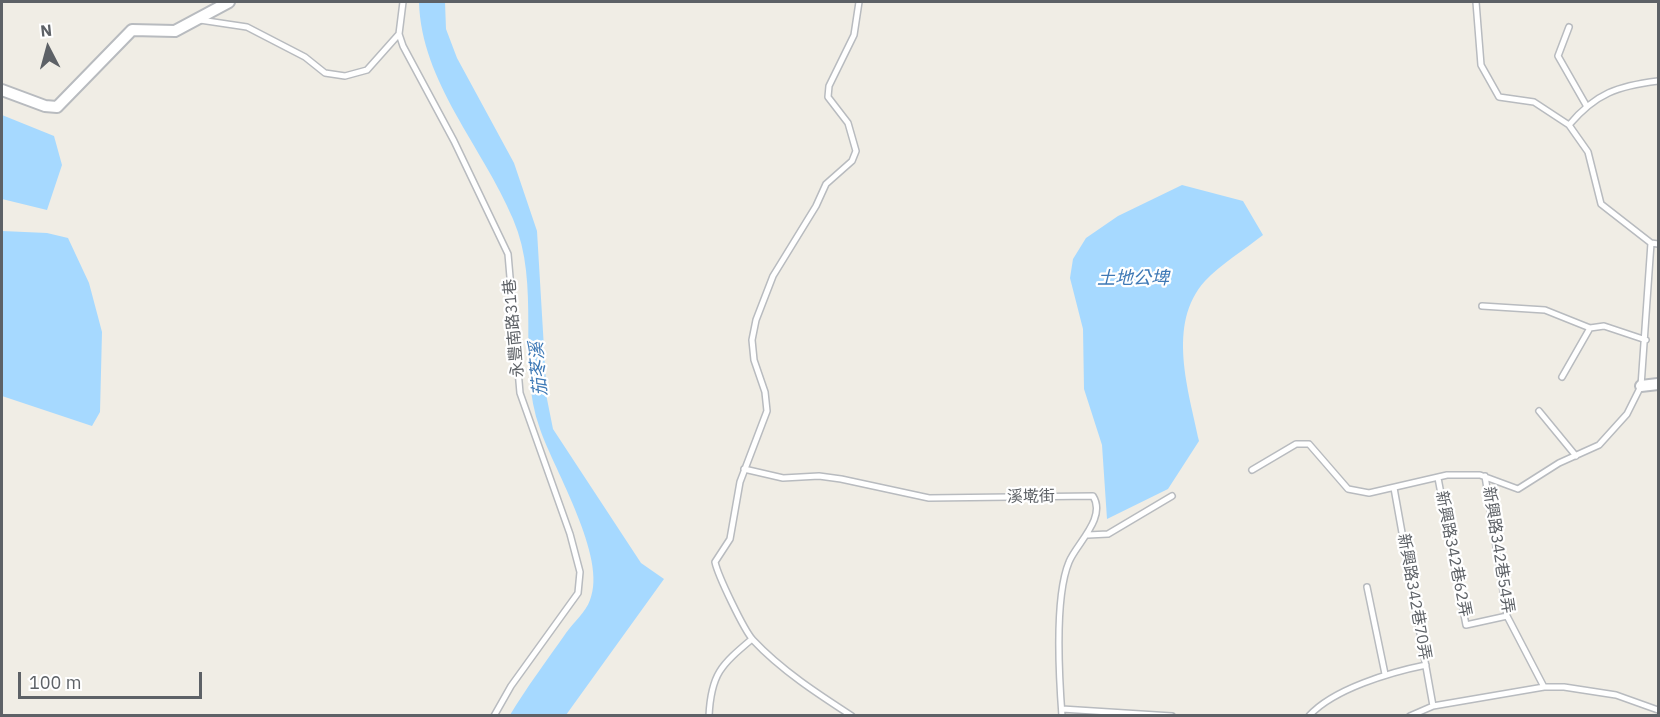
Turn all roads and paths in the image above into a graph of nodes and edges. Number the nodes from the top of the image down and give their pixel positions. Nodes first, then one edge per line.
1 (229, 2) edge
2 (403, 2) edge
3 (859, 2) edge
4 (1476, 2) edge
5 (199, 20) junction
6 (1569, 27) dead end
7 (399, 34) junction
8 (1659, 81) edge
9 (2, 90) edge
10 (1586, 105) junction
11 (1569, 125) junction
12 (1651, 243) junction
13 (1659, 244) edge
14 (1482, 306) dead end
15 (1590, 327) junction
16 (1646, 340) junction
17 (1562, 377) dead end
18 (1659, 384) edge
19 (1641, 386) junction
20 (1539, 411) dead end
21 (1576, 456) junction
22 (744, 469) junction
23 (1252, 470) dead end
24 (1485, 476) junction
25 (1438, 478) junction
26 (1394, 488) junction
27 (1172, 496) dead end
28 (1088, 535) junction
29 (1367, 587) dead end
30 (1507, 616) junction
31 (752, 639) junction
32 (1426, 665) junction
33 (1385, 674) junction
34 (1544, 687) junction
35 (1433, 706) junction
36 (1659, 710) edge
37 (1062, 712) edge
38 (494, 716) edge
39 (709, 716) edge
40 (852, 716) edge
41 (1172, 716) edge
42 (1309, 716) edge
43 (1410, 716) edge

1 - 5 street
2 - 7 lane
3 - 22 lane
4 - 11 lane
5 - 7 lane
5 - 9 street
6 - 10 lane
7 - 38 lane, 永豐南路31巷
8 - 10 lane
10 - 11 lane
11 - 12 lane
12 - 13 lane
12 - 16 lane, 新興路342巷54弄
14 - 15 lane
15 - 16 lane
15 - 17 lane
16 - 19 lane, 新興路342巷54弄
18 - 19 street
19 - 21 lane, 新興路342巷54弄
20 - 21 lane
21 - 24 lane, 新興路342巷54弄
22 - 28 lane, 溪墘街
22 - 31 lane
23 - 26 lane, 新興路342巷54弄
24 - 25 lane, 新興路342巷54弄
24 - 30 lane, 新興路342巷54弄
25 - 26 lane, 新興路342巷54弄
25 - 30 lane, 新興路342巷62弄
26 - 32 lane, 新興路342巷70弄
27 - 28 lane
28 - 37 lane, 溪墘街
29 - 33 lane
30 - 34 lane, 新興路342巷54弄
31 - 39 lane
31 - 40 lane
32 - 33 lane
32 - 35 lane, 新興路342巷70弄
33 - 42 lane
34 - 35 lane
34 - 36 lane
35 - 43 lane
37 - 41 lane

